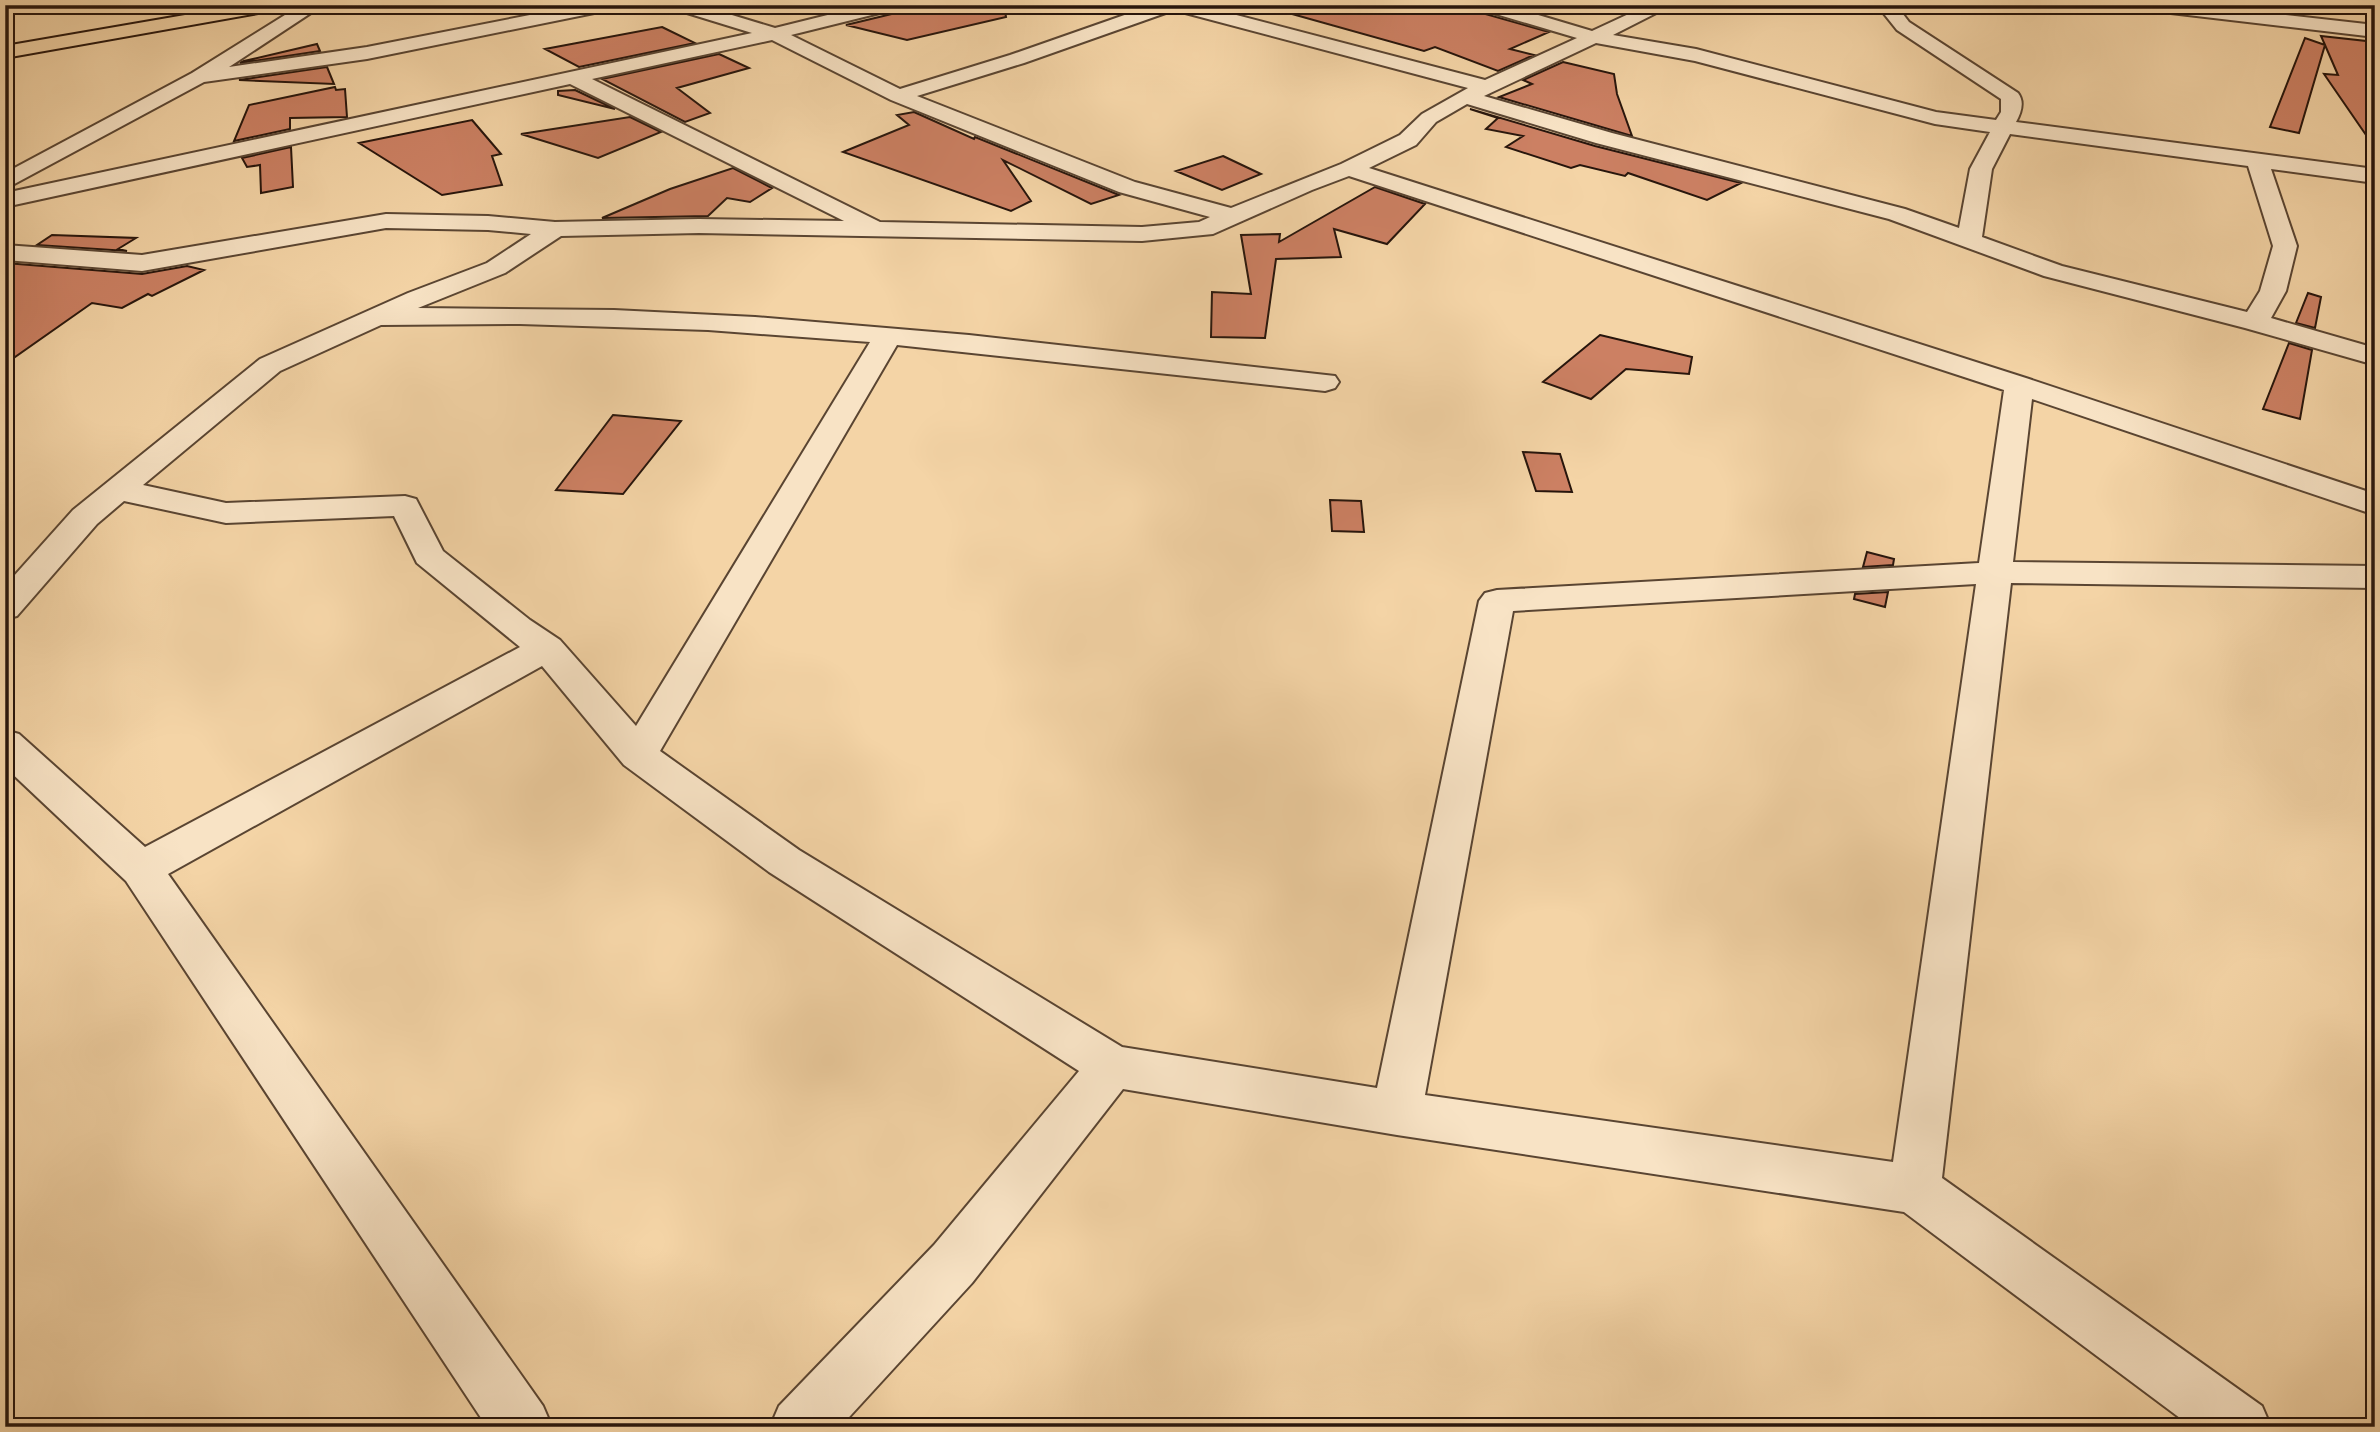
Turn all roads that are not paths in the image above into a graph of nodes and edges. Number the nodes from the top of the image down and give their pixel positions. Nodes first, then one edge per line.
1 (275, 5) edge
2 (314, 5) edge
3 (609, 5) edge
4 (680, 5) edge
5 (890, 5) edge
6 (1174, 5) edge
7 (1485, 5) edge
8 (1663, 5) edge
9 (1886, 5) edge
10 (2145, 5) edge
11 (2375, 30) edge
12 (774, 34) junction
13 (1597, 38) junction
14 (5, 52) edge
15 (199, 77) junction
16 (574, 78) junction
17 (1476, 92) junction
18 (898, 96) junction
19 (2002, 127) junction
20 (2257, 160) junction
21 (1349, 169) junction
22 (2375, 176) edge
23 (5, 183) edge
24 (5, 200) edge
25 (1232, 216) junction
26 (555, 229) junction
27 (878, 229) junction
28 (1969, 241) junction
29 (5, 252) edge
30 (379, 317) junction
31 (2255, 322) junction
32 (888, 336) junction
33 (2375, 357) edge
34 (1325, 382) dead end
35 (2019, 385) junction
36 (119, 490) junction
37 (2375, 505) edge
38 (1996, 572) junction
39 (2375, 577) edge
40 (5, 608) edge
41 (547, 648) junction
42 (5, 744) edge
43 (638, 755) junction
44 (141, 869) junction
45 (1112, 1066) junction
46 (1396, 1113) junction
47 (1915, 1189) junction
48 (522, 1427) edge
49 (800, 1427) edge
50 (2241, 1427) edge

1 - 14 main road
2 - 15 street
3 - 15 street
4 - 12 street
5 - 12 street
6 - 17 street
6 - 18 street
7 - 13 street
8 - 13 street
9 - 19 street
10 - 11 street
12 - 16 street
12 - 18 street
13 - 17 street
13 - 19 street
15 - 23 street
16 - 24 street
16 - 27 street
17 - 21 street
17 - 28 street
18 - 25 street
19 - 20 street
19 - 28 street
20 - 22 street
20 - 31 street
21 - 25 street
21 - 35 street
25 - 27 street
26 - 27 street
26 - 29 street
26 - 30 street
28 - 31 street
30 - 32 street
30 - 36 street
31 - 33 street
32 - 34 street
32 - 43 street
35 - 37 street
35 - 38 street
36 - 40 street
36 - 41 street
38 - 39 street
38 - 46 street
38 - 47 street
41 - 43 street
41 - 44 street
42 - 44 street
43 - 45 street
44 - 48 street
45 - 46 street
45 - 49 street
46 - 47 street
47 - 50 street

